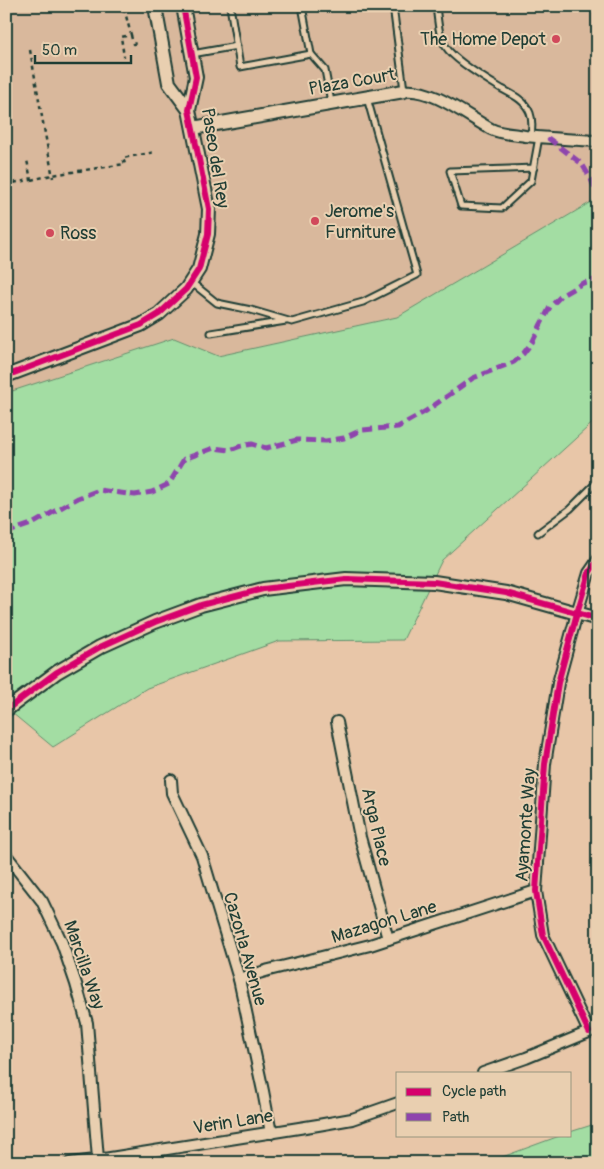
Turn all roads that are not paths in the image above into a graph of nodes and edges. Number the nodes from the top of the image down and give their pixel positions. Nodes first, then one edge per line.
1 (155, 6) edge
2 (183, 6) edge
3 (230, 6) edge
4 (302, 6) edge
5 (393, 6) edge
6 (436, 6) edge
7 (237, 46) junction
8 (192, 54) junction
9 (311, 54) junction
10 (404, 91) junction
11 (366, 97) junction
12 (331, 103) junction
13 (189, 110) junction
14 (193, 128) junction
15 (535, 137) junction
16 (598, 142) edge
17 (534, 168) junction
18 (191, 282) junction
19 (289, 321) junction
20 (211, 333) dead end
21 (6, 376) edge
22 (598, 483) edge
23 (538, 533) dead end
24 (598, 560) edge
25 (577, 613) junction
26 (598, 619) edge
27 (6, 710) edge
28 (337, 722) dead end
29 (170, 780) dead end
30 (6, 855) edge
31 (536, 891) junction
32 (388, 939) junction
33 (239, 979) junction
34 (593, 1029) edge
35 (487, 1072) edge
36 (396, 1104) edge
37 (271, 1132) junction
38 (98, 1160) junction
39 (70, 1163) edge

1 - 13 street, Paseo del Rey
2 - 8 street, Paseo del Rey
3 - 7 lane
4 - 9 lane
5 - 10 lane
6 - 15 lane
7 - 8 lane
7 - 9 lane
8 - 13 street, Paseo del Rey
9 - 12 lane
10 - 11 street, Plaza Court
10 - 15 street, Plaza Court
11 - 12 street, Plaza Court
11 - 19 lane
12 - 14 street, Plaza Court
13 - 14 street, Paseo del Rey
14 - 18 street, Paseo del Rey
15 - 16 street, Plaza Court
15 - 17 lane
17 - 17 lane
18 - 19 lane
18 - 21 street, Paseo del Rey
19 - 20 lane
22 - 23 lane
24 - 25 street, Ayamonte Way
25 - 26 street
25 - 27 street
25 - 31 street, Ayamonte Way
28 - 32 street, Arga Place
29 - 33 street, Cazorla Avenue
30 - 38 street, Marcilla Way
31 - 32 street, Mazagon Lane
31 - 34 street, Ayamonte Way
32 - 33 street, Mazagon Lane
33 - 37 street, Cazorla Avenue
34 - 35 street
36 - 37 street, Verin Lane
37 - 38 street, Verin Lane
38 - 39 street, Verin Lane

